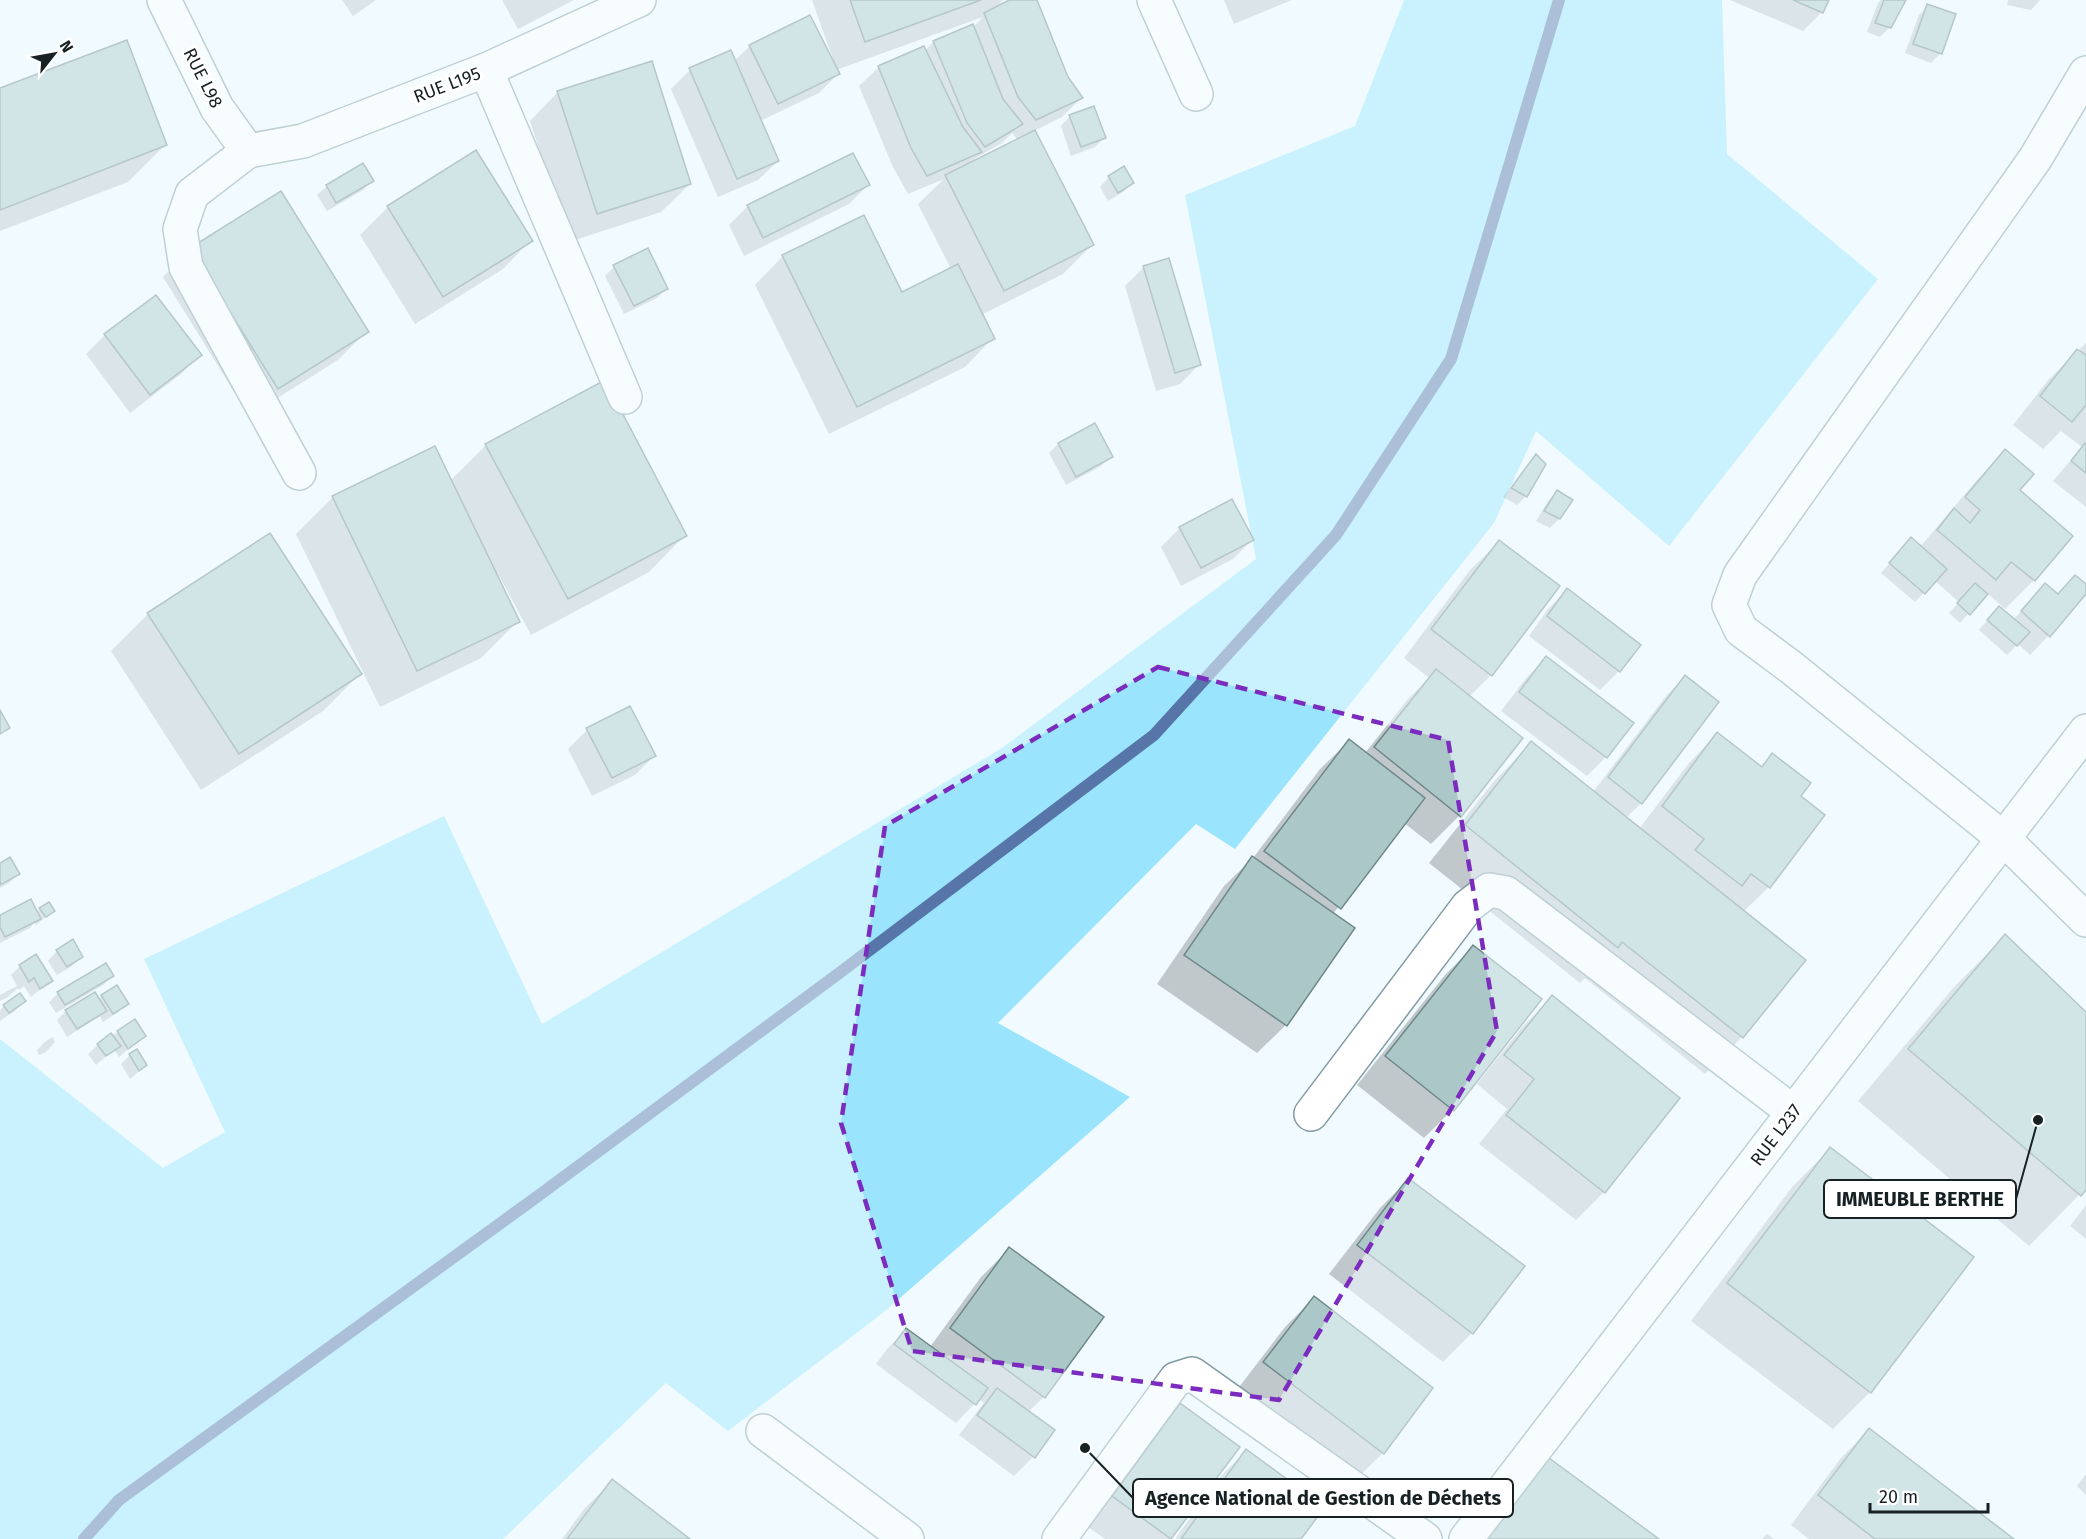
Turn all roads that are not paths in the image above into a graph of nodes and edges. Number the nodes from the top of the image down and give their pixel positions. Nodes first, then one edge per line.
1 (164, 0) edge
2 (639, 0) edge
3 (1154, 0) edge
4 (486, 70) junction
5 (2086, 73) edge
6 (1196, 94) dead end
7 (248, 151) junction
8 (625, 397) dead end
9 (299, 473) dead end
10 (2086, 731) edge
11 (2004, 839) junction
12 (2086, 920) edge
13 (1793, 1112) junction
14 (1311, 1114) dead end
15 (763, 1431) dead end
16 (907, 1539) edge
17 (1059, 1539) edge
18 (1425, 1539) edge
19 (1466, 1539) edge

1 - 7 street, RUE L98
2 - 4 street, RUE L195
3 - 6 street
4 - 7 street, RUE L195
4 - 8 street
5 - 11 street
7 - 9 street
10 - 11 street, RUE L237
11 - 12 street
11 - 13 street, RUE L237
13 - 14 street
13 - 19 street, RUE L237
15 - 16 street
17 - 18 street

